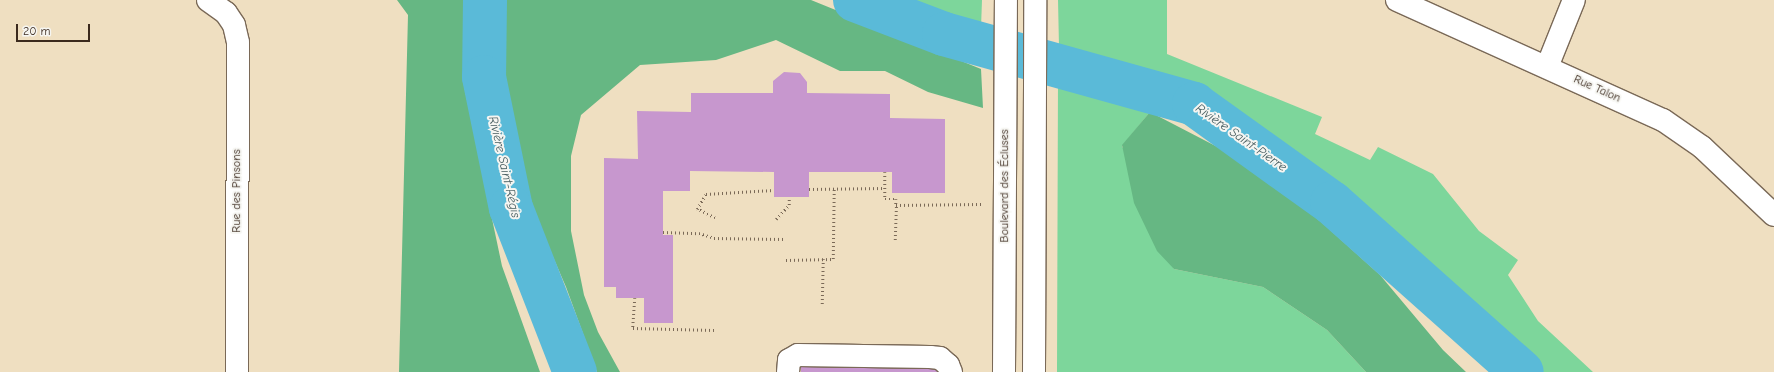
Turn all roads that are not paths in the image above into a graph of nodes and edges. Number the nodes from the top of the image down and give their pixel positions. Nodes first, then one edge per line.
1 (208, 0) edge
2 (1035, 0) edge
3 (1397, 0) edge
4 (1574, 0) edge
5 (1006, 10) edge
6 (1548, 67) junction
7 (1774, 215) edge
8 (237, 372) edge
9 (788, 372) edge
10 (951, 372) edge
11 (1004, 372) edge
12 (1034, 372) edge

1 - 8 street, Rue des Pinsons
2 - 12 street
3 - 6 street, Rue Talon
4 - 6 street
5 - 11 street, Boulevard des Écluses
6 - 7 street, Rue Talon
9 - 10 street

